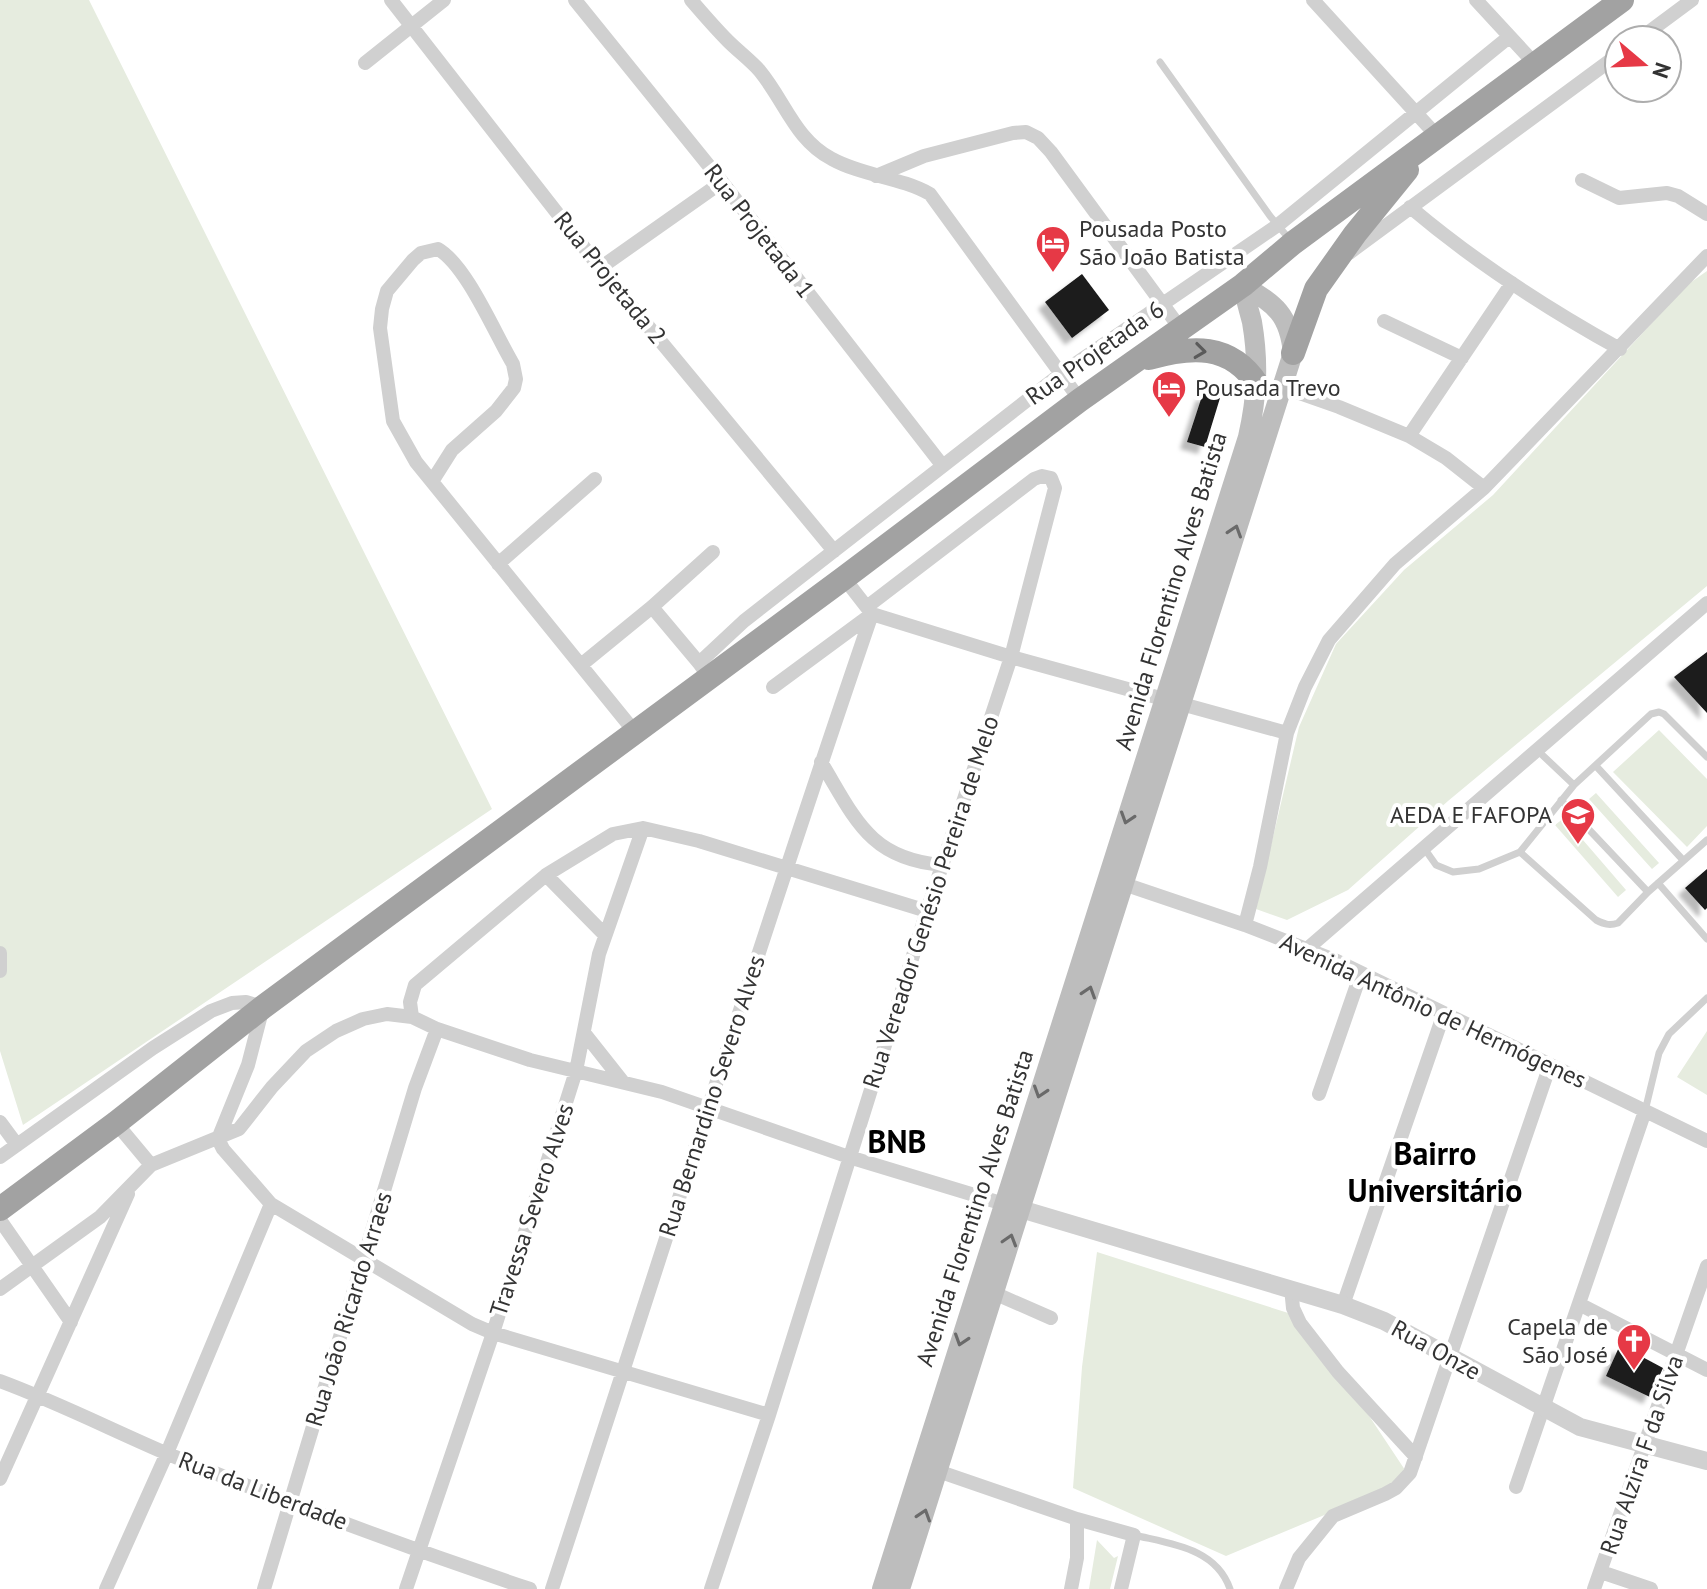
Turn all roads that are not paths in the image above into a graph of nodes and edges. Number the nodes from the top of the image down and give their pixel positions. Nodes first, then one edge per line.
1 (391, 0) edge
2 (444, 0) edge
3 (575, 0) edge
4 (691, 0) edge
5 (1313, 0) edge
6 (1476, 0) edge
7 (1622, 0) edge
8 (1692, 0) edge
9 (1660, 24) edge
10 (411, 26) junction
11 (1509, 37) junction
12 (1160, 62) dead end
13 (365, 63) dead end
14 (1536, 65) junction
15 (1603, 66) edge
16 (1415, 113) junction
17 (1433, 140) junction
18 (876, 176) junction
19 (1582, 180) dead end
20 (722, 182) junction
21 (1410, 207) junction
22 (1707, 214) edge
23 (1286, 234) junction
24 (1707, 256) edge
25 (1332, 265) junction
26 (600, 268) junction
27 (1512, 283) junction
28 (1243, 285) junction
29 (1163, 305) junction
30 (1384, 321) dead end
31 (1180, 328) junction
32 (1620, 349) junction
33 (1293, 353) junction
34 (1462, 358) junction
35 (1132, 364) junction
36 (1062, 373) junction
37 (1270, 385) junction
38 (1080, 400) junction
39 (1409, 436) junction
40 (942, 465) junction
41 (595, 479) dead end
42 (433, 480) junction
43 (1484, 488) junction
44 (834, 551) junction
45 (713, 552) dead end
46 (498, 564) junction
47 (844, 578) junction
48 (1707, 603) edge
49 (652, 607) junction
50 (870, 610) junction
51 (1011, 657) junction
52 (581, 665) junction
53 (704, 670) junction
54 (773, 687) dead end
55 (1172, 701) junction
56 (634, 731) junction
57 (1287, 733) junction
58 (1537, 750) junction
59 (1707, 757) edge
60 (821, 762) junction
61 (1596, 766) junction
62 (1574, 785) junction
63 (1561, 800) junction
64 (643, 828) junction
65 (1707, 840) edge
66 (1424, 848) junction
67 (1520, 852) junction
68 (1683, 860) junction
69 (942, 865) junction
70 (785, 868) junction
71 (546, 875) junction
72 (1116, 881) junction
73 (1658, 883) junction
74 (1648, 892) junction
75 (927, 911) junction
76 (1245, 925) junction
77 (605, 935) junction
78 (1707, 939) edge
79 (1307, 949) junction
80 (0, 953) edge
81 (0, 971) edge
82 (1361, 973) junction
83 (1707, 998) edge
84 (263, 1007) junction
85 (1444, 1013) junction
86 (412, 1017) junction
87 (437, 1029) junction
88 (585, 1034) junction
89 (1550, 1065) junction
90 (576, 1071) junction
91 (623, 1082) junction
92 (1319, 1094) dead end
93 (710, 1108) junction
94 (1645, 1111) junction
95 (0, 1122) edge
96 (116, 1123) junction
97 (218, 1139) junction
98 (1707, 1141) edge
99 (17, 1145) junction
100 (0, 1157) edge
101 (849, 1157) junction
102 (151, 1165) junction
103 (133, 1183) junction
104 (271, 1204) junction
105 (1012, 1207) junction
106 (0, 1209) edge
107 (0, 1220) edge
108 (364, 1261) junction
109 (32, 1265) junction
110 (1705, 1271) edge
111 (1291, 1288) junction
112 (0, 1289) edge
113 (994, 1293) junction
114 (1579, 1304) junction
115 (1343, 1305) junction
116 (1051, 1318) dead end
117 (71, 1322) junction
118 (493, 1333) junction
119 (1677, 1354) junction
120 (1448, 1357) junction
121 (1707, 1370) edge
122 (624, 1371) junction
123 (0, 1381) edge
124 (38, 1395) junction
125 (1542, 1407) junction
126 (769, 1415) junction
127 (1643, 1446) junction
128 (167, 1453) junction
129 (1416, 1457) junction
130 (1707, 1461) edge
131 (929, 1468) junction
132 (0, 1479) edge
133 (1516, 1487) dead end
134 (290, 1502) junction
135 (1077, 1519) junction
136 (1134, 1535) junction
137 (420, 1552) junction
138 (1601, 1572) junction
139 (106, 1589) edge
140 (264, 1589) edge
141 (406, 1589) edge
142 (530, 1589) edge
143 (552, 1589) edge
144 (711, 1589) edge
145 (882, 1589) edge
146 (900, 1589) edge
147 (1071, 1589) edge
148 (1121, 1589) edge
149 (1230, 1589) edge
150 (1286, 1589) edge
151 (1594, 1589) edge
152 (1651, 1589) edge

1 - 10 street, Rua Projetada 2
2 - 10 street
3 - 20 street, Rua Projetada 1
4 - 18 street
5 - 16 street
6 - 11 street
7 - 14 highway
8 - 9 street
10 - 13 street
10 - 26 street, Rua Projetada 2
11 - 14 street
11 - 16 street, Rua Projetada 6
12 - 23 lane
14 - 17 highway
15 - 21 street
16 - 17 street
16 - 23 street, Rua Projetada 6
17 - 23 highway
17 - 25 highway
18 - 29 street
18 - 36 street
19 - 22 street
20 - 26 street
20 - 40 street, Rua Projetada 1
21 - 25 street
21 - 27 street
23 - 28 highway
23 - 29 street, Rua Projetada 6
24 - 32 street
25 - 33 highway
26 - 44 street, Rua Projetada 2
27 - 32 street
27 - 34 street
28 - 31 highway
28 - 33 main road
28 - 37 main road, Avenida Florentino Alves Batista
29 - 31 street
29 - 36 street, Rua Projetada 6
30 - 34 street
31 - 35 highway
32 - 43 street
33 - 37 main road, Avenida Florentino Alves Batista
34 - 39 street
35 -> 37 highway
35 - 38 highway
36 - 38 street
36 - 40 street, Rua Projetada 6
37 - 39 street
37 - 55 main road, Avenida Florentino Alves Batista
38 - 47 highway
39 - 43 street
40 - 44 street, Rua Projetada 6
41 - 46 street
42 - 42 street
42 - 46 street
43 - 57 street
44 - 53 street, Rua Projetada 6
45 - 49 street
46 - 52 street
47 - 50 street
47 - 53 highway
48 - 58 street
49 - 52 street
49 - 53 street
50 - 51 street
50 - 51 street, Rua Vereador Genésio Pereira de Melo
50 - 54 street
50 - 60 street, Rua Bernardino Severo Alves
51 - 55 street
51 - 69 street, Rua Vereador Genésio Pereira de Melo
52 - 56 street
53 - 56 highway
55 - 57 street
55 - 72 main road, Avenida Florentino Alves Batista
56 - 84 highway
57 - 76 street
58 - 62 lane
58 - 66 street
59 - 61 lane
60 - 69 street
60 - 70 street, Rua Bernardino Severo Alves
61 - 62 lane
61 - 68 lane
62 - 63 lane
63 - 67 lane
63 - 74 lane
64 - 70 street
64 - 71 street
64 - 77 street, Travessa Severo Alves
65 - 68 lane
66 - 67 lane
66 - 79 street
67 - 74 lane
68 - 73 lane
69 - 75 street, Rua Vereador Genésio Pereira de Melo
70 - 75 street
70 - 93 street, Rua Bernardino Severo Alves
71 - 77 street
71 - 86 street
72 - 76 street, Avenida Antônio de Hermógenes
72 - 105 main road, Avenida Florentino Alves Batista
73 - 74 lane
73 - 78 lane
75 - 101 street, Rua Vereador Genésio Pereira de Melo
76 - 79 street, Avenida Antônio de Hermógenes
77 - 88 street, Travessa Severo Alves
79 - 82 street, Avenida Antônio de Hermógenes
80 - 81 street
82 - 85 street, Avenida Antônio de Hermógenes
82 - 92 street
83 - 94 lane
84 - 96 highway
84 - 97 street
84 - 99 street
85 - 89 street, Avenida Antônio de Hermógenes
85 - 115 street
86 - 87 street
86 - 97 street
87 - 90 street
87 - 108 street, Rua João Ricardo Arraes
88 - 90 street, Travessa Severo Alves
88 - 91 street
89 - 94 street, Avenida Antônio de Hermógenes
89 - 120 street
90 - 91 street
90 - 118 street, Travessa Severo Alves
91 - 93 street
93 - 101 street
93 - 122 street, Rua Bernardino Severo Alves
94 - 98 street, Avenida Antônio de Hermógenes
94 - 114 street
95 - 99 street
96 - 102 street
96 - 106 highway
97 - 102 street
97 - 104 street
99 - 100 street
101 - 105 street
101 - 126 street, Rua Vereador Genésio Pereira de Melo
102 - 103 street
103 - 109 street
103 - 117 street
104 - 108 street
104 - 128 street
105 - 111 street, Rua Onze
113 -> 105 main road, Avenida Florentino Alves Batista
105 -> 131 main road, Avenida Florentino Alves Batista
107 - 109 street
108 - 118 street
108 - 134 street, Rua João Ricardo Arraes
109 - 112 street
109 - 117 street
110 - 119 street, Rua Alzira F da Silva
111 - 115 street, Rua Onze
111 - 129 street
113 - 116 street
113 - 131 main road, Avenida Florentino Alves Batista
114 - 119 street
114 - 125 street
115 - 120 street, Rua Onze
117 - 124 street
118 - 122 street
118 - 137 street, Travessa Severo Alves
119 - 121 street
119 - 127 street, Rua Alzira F da Silva
120 - 125 street, Rua Onze
120 - 129 street
122 - 126 street
122 - 143 street, Rua Bernardino Severo Alves
123 - 124 street, Rua da Liberdade
124 - 128 street, Rua da Liberdade
124 - 132 street
125 - 127 street, Rua Onze
125 - 133 street
126 - 144 street, Rua Vereador Genésio Pereira de Melo
127 - 130 street, Rua Onze
127 - 138 street, Rua Alzira F da Silva
128 - 134 street, Rua da Liberdade
128 - 139 street
129 - 150 street
131 - 135 street
131 - 145 main road, Avenida Florentino Alves Batista
146 -> 131 main road, Avenida Florentino Alves Batista
134 - 137 street, Rua da Liberdade
134 - 140 street, Rua João Ricardo Arraes
135 - 136 street
135 - 147 street
136 - 148 street
136 - 149 lane
137 - 141 street, Travessa Severo Alves
137 - 142 street, Rua da Liberdade
138 - 151 street, Rua Alzira F da Silva
138 - 152 street

